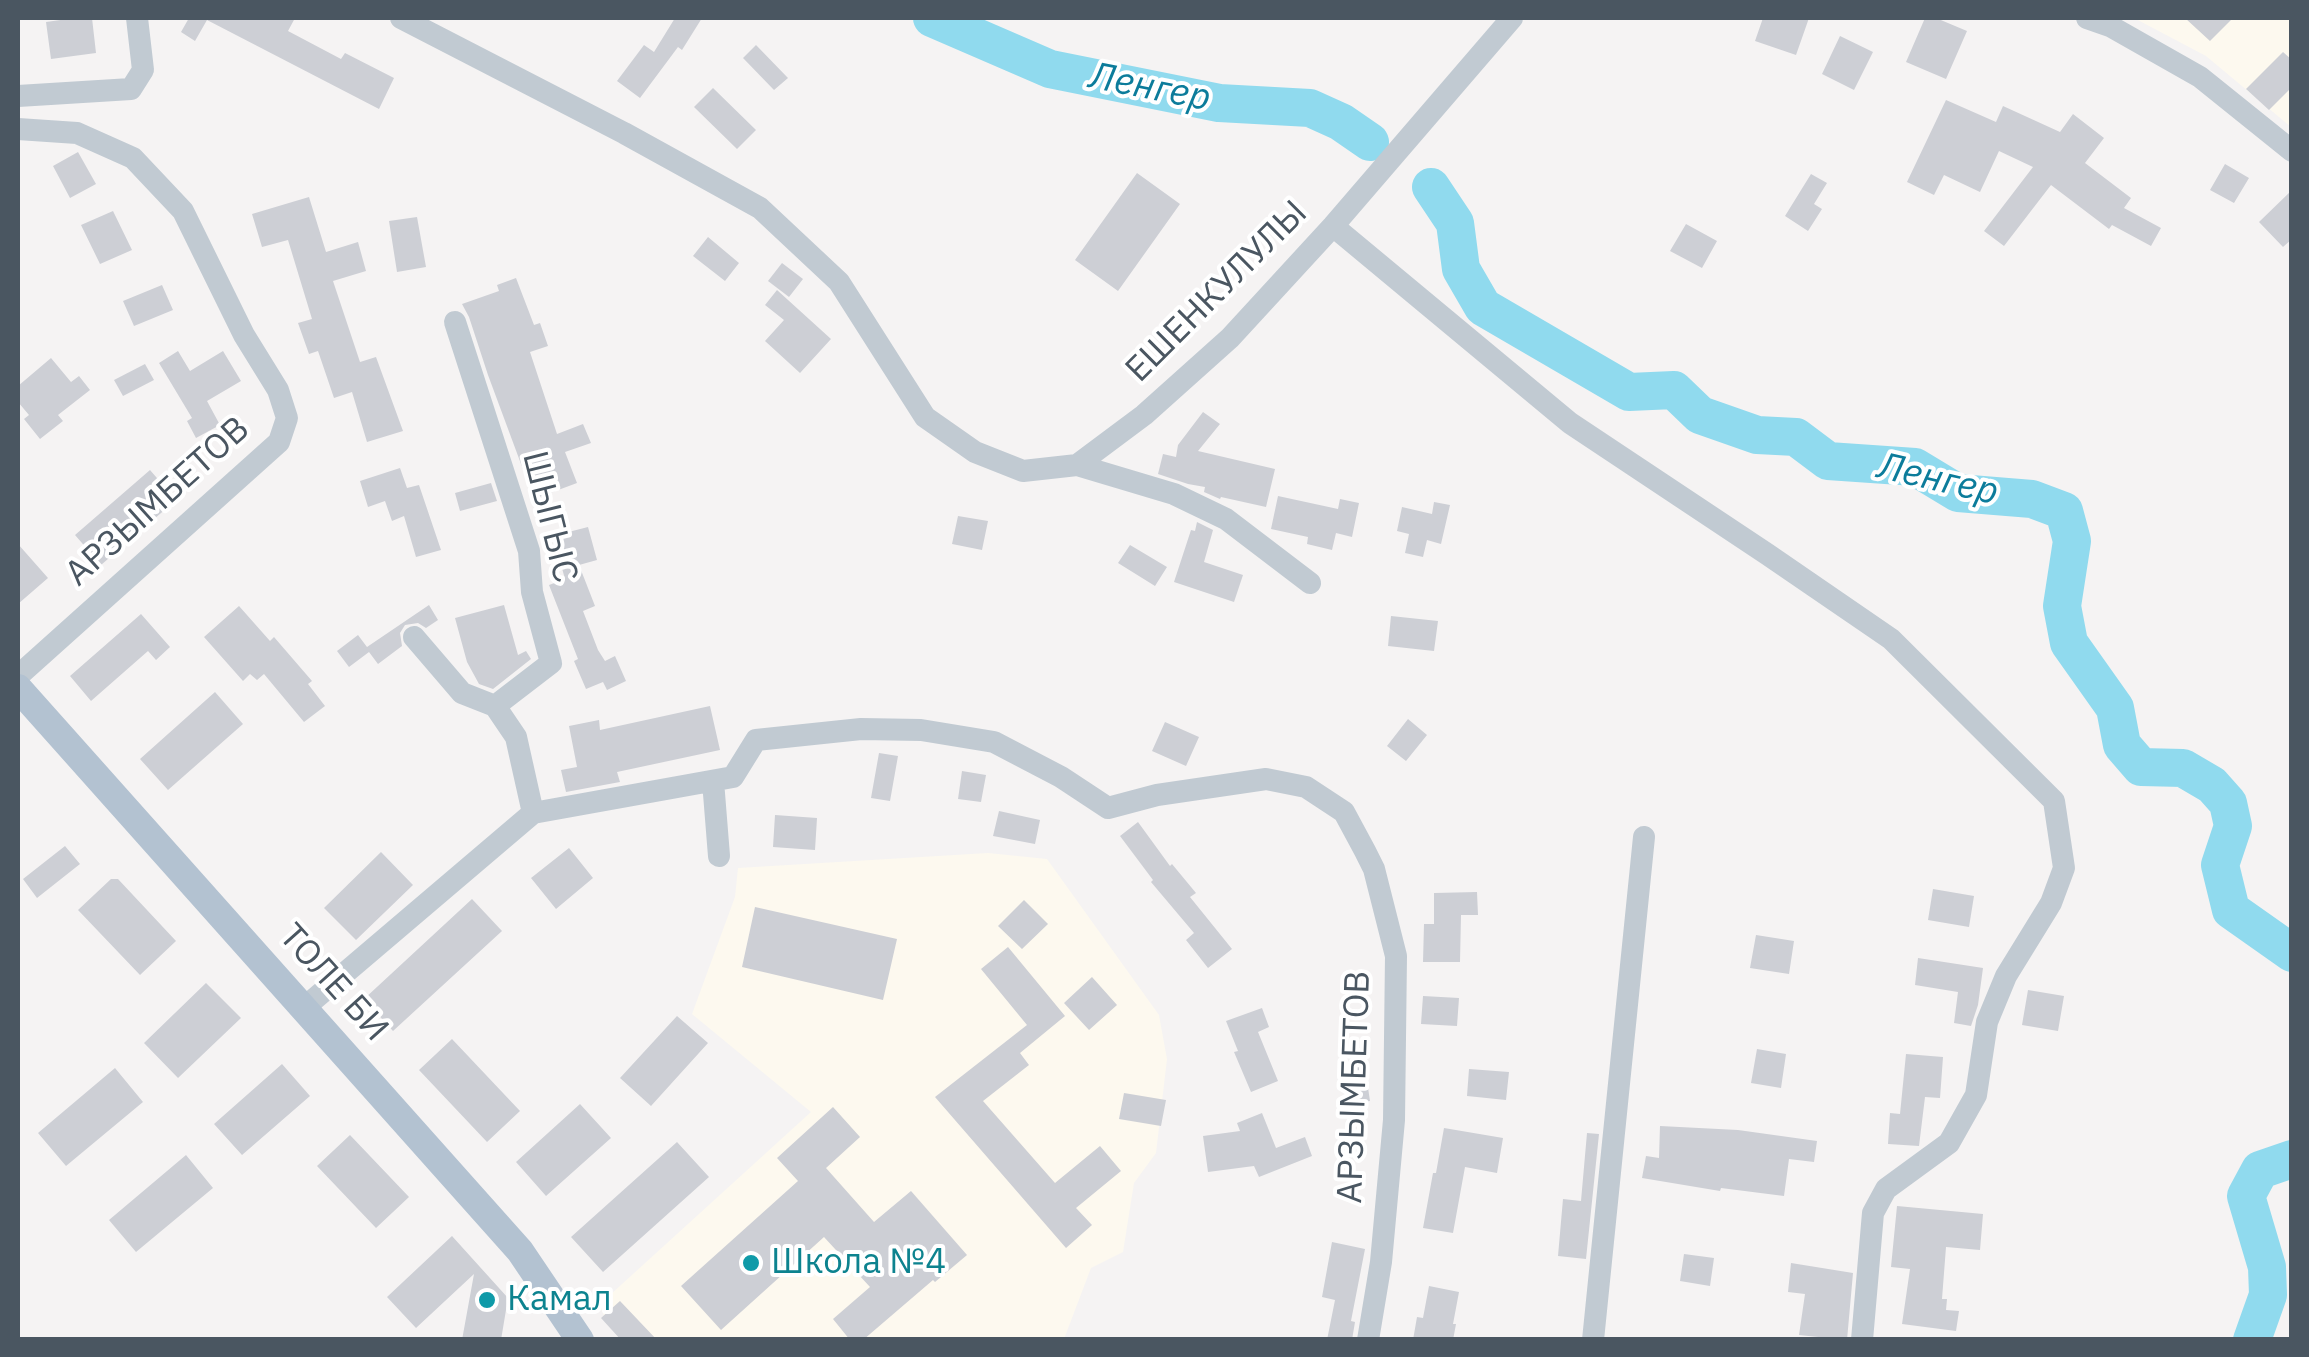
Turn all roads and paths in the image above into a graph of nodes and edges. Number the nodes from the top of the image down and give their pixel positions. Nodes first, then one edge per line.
1 (137, 18) edge
2 (401, 18) edge
3 (1512, 18) edge
4 (2087, 18) edge
5 (18, 96) edge
6 (18, 129) edge
7 (2292, 151) edge
8 (1333, 226) junction
9 (455, 322) dead end
10 (1077, 465) junction
11 (1310, 583) dead end
12 (414, 637) dead end
13 (18, 676) edge
14 (18, 688) edge
15 (495, 706) junction
16 (713, 781) junction
17 (533, 813) junction
18 (1644, 837) dead end
19 (719, 856) dead end
20 (305, 1007) junction
21 (580, 1340) edge
22 (1368, 1340) edge
23 (1594, 1340) edge
24 (1862, 1340) edge

1 - 5 street
2 - 10 street
3 - 8 street, ЕШЕНКУЛУЛЫ
4 - 7 street
6 - 13 street, АРЗЫМБЕТОВ
8 - 10 street, ЕШЕНКУЛУЛЫ
8 - 24 street
9 - 15 street, ШЫГЫС
10 - 11 street
12 - 15 street
14 - 20 main road, ТОЛЕ БИ
15 - 17 street
16 - 17 street, АРЗЫМБЕТОВ
16 - 19 street
16 - 22 street, АРЗЫМБЕТОВ
17 - 20 street
18 - 23 street
20 - 21 main road, ТОЛЕ БИ

